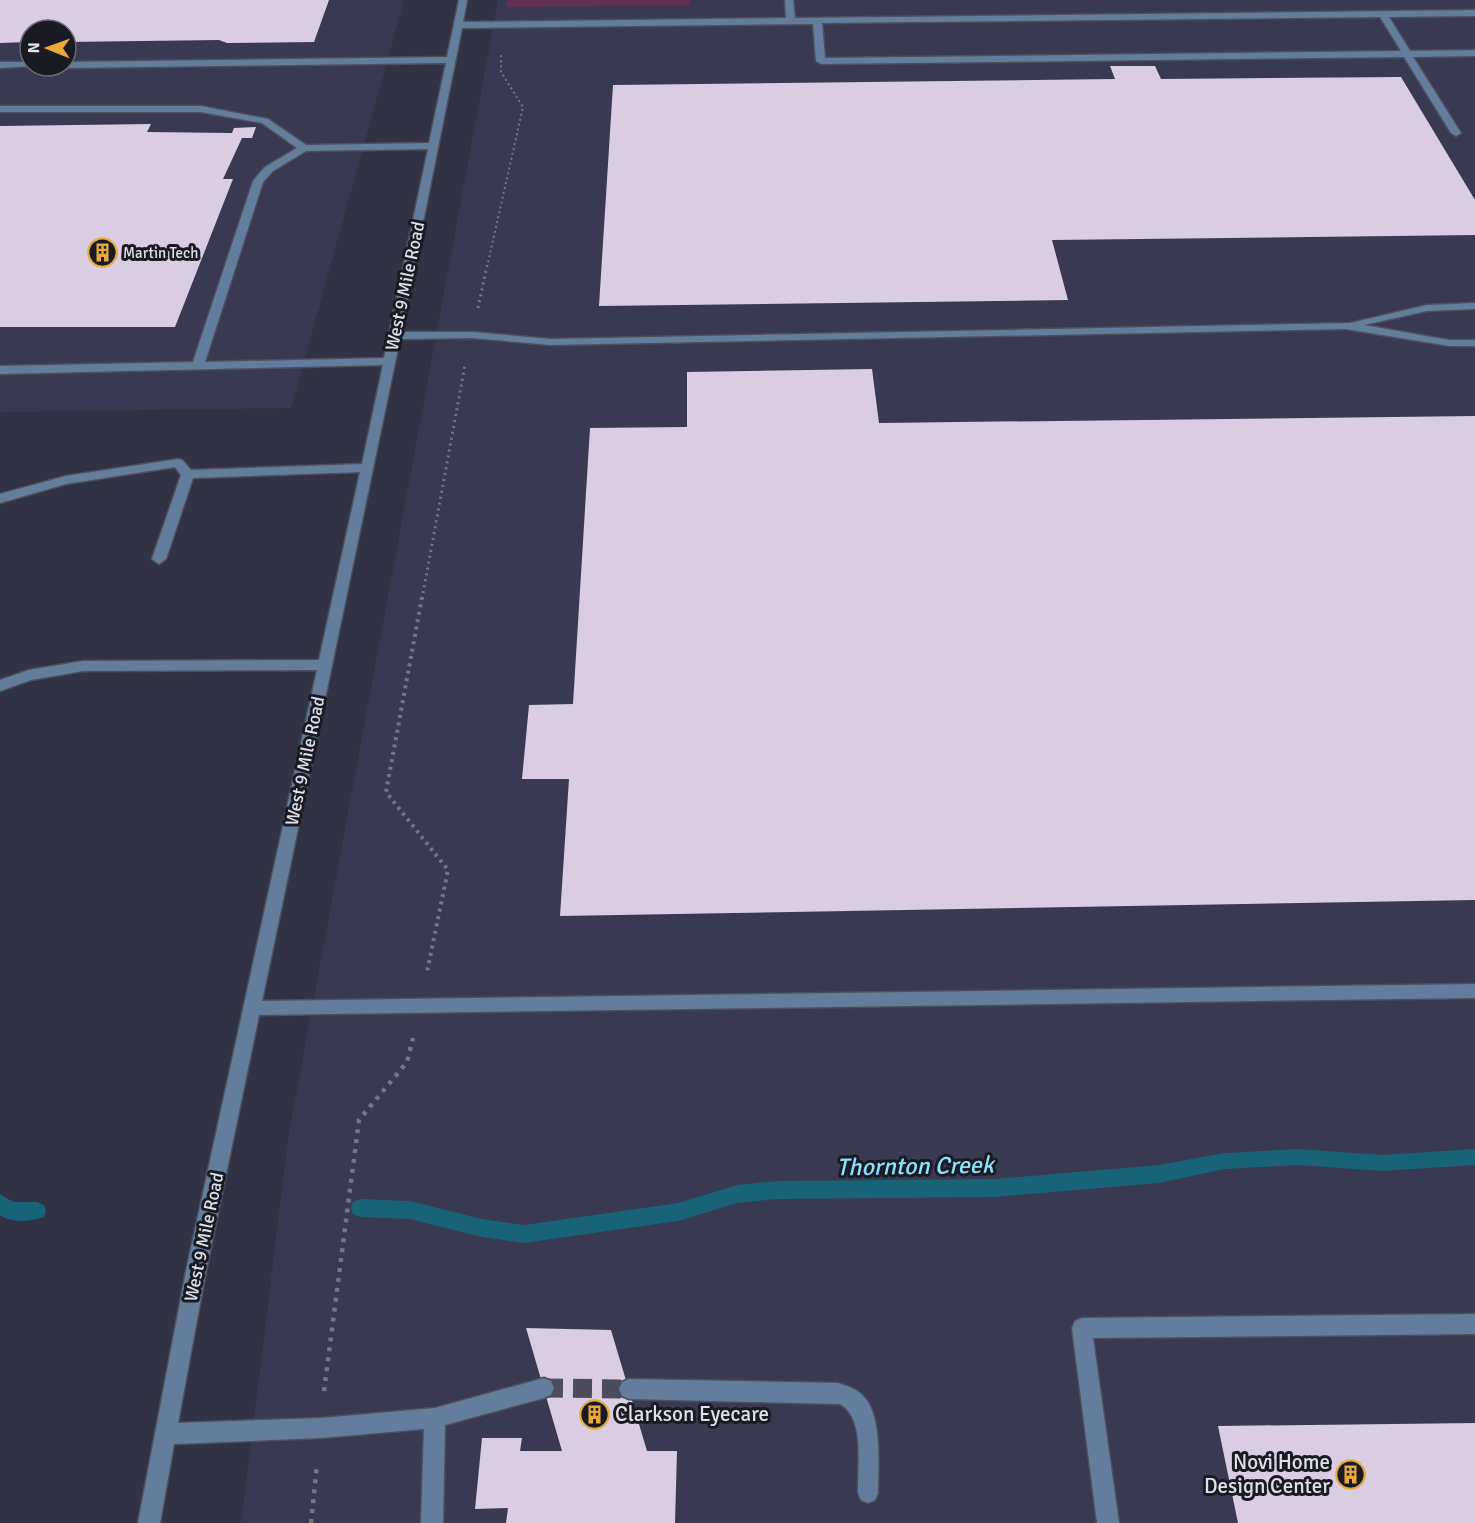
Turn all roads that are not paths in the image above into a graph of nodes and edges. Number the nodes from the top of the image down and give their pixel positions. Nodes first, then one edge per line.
1 (463, 0) edge
2 (789, 0) edge
3 (1475, 13) edge
4 (1382, 14) junction
5 (790, 21) junction
6 (817, 21) junction
7 (458, 25) junction
8 (1475, 53) edge
9 (1407, 54) junction
10 (451, 60) junction
11 (78, 64) edge
12 (0, 65) edge
13 (18, 65) edge
14 (0, 109) edge
15 (1456, 133) dead end
16 (434, 146) junction
17 (304, 148) junction
18 (1475, 306) edge
19 (1346, 326) junction
20 (394, 336) junction
21 (1475, 343) edge
22 (389, 361) junction
23 (198, 366) junction
24 (0, 370) edge
25 (367, 468) junction
26 (188, 474) junction
27 (0, 499) edge
28 (159, 559) dead end
29 (325, 665) junction
30 (0, 686) edge
31 (1475, 991) edge
32 (254, 1008) junction
33 (1475, 1324) edge
34 (544, 1388) tunnel mouth
35 (629, 1389) tunnel mouth
36 (435, 1418) junction
37 (166, 1434) junction
38 (868, 1493) dead end
39 (149, 1523) edge
40 (432, 1523) edge
41 (1108, 1523) edge

1 - 7 street, West 9 Mile Road
2 - 5 street
3 - 4 street
4 - 6 street
4 - 9 street
5 - 6 street
5 - 7 street
6 - 9 street
7 - 10 street, West 9 Mile Road
8 - 9 street
9 - 15 street
10 - 11 street
10 - 16 street, West 9 Mile Road
12 - 13 street
14 - 17 street
16 - 17 street
16 - 20 street, West 9 Mile Road
17 - 23 street
18 - 19 street
19 - 20 street
19 - 21 street
20 - 22 street, West 9 Mile Road
22 - 23 street
22 - 25 street, West 9 Mile Road
23 - 24 street
25 - 26 street
25 - 29 street, West 9 Mile Road
26 - 27 street
26 - 28 street
29 - 30 street
29 - 32 street, West 9 Mile Road
31 - 32 street
32 - 37 street, West 9 Mile Road
33 - 41 street
34 - 36 street
35 - 38 street
36 - 37 street
36 - 40 street
37 - 39 street, West 9 Mile Road

